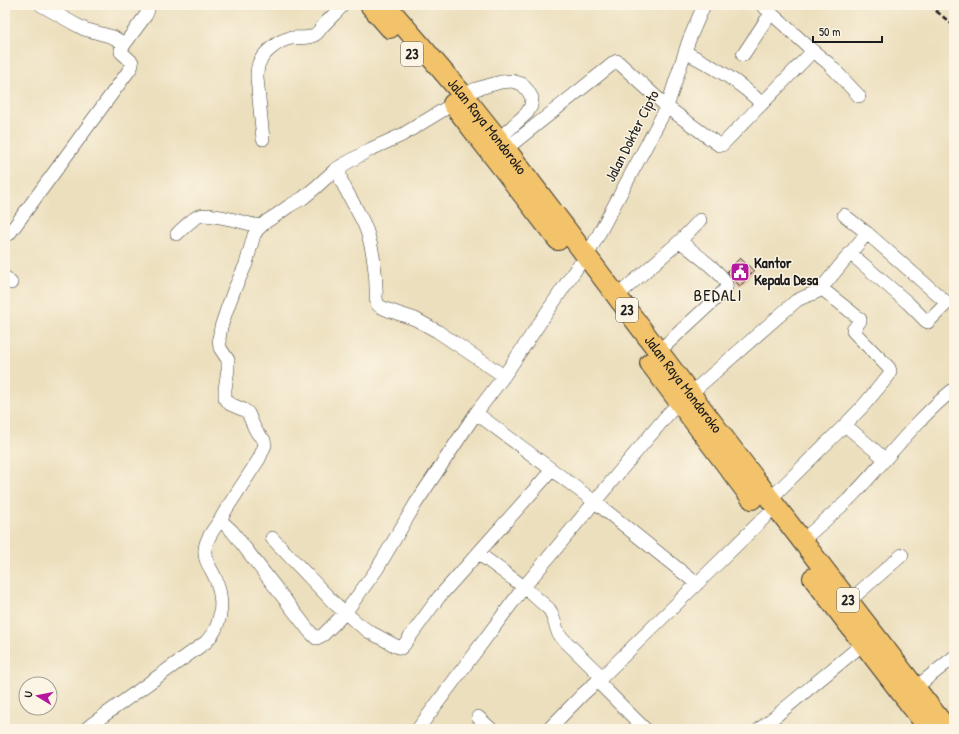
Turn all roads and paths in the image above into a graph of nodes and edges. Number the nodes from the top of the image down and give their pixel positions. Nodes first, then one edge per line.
1 (41, 5) edge
2 (146, 5) edge
3 (343, 5) edge
4 (370, 5) edge
5 (386, 5) edge
6 (704, 5) edge
7 (766, 9) edge
8 (124, 44) junction
9 (813, 51) junction
10 (685, 52) junction
11 (743, 55) dead end
12 (860, 96) dead end
13 (458, 100) junction
14 (762, 104) junction
15 (667, 107) junction
16 (262, 139) dead end
17 (497, 146) junction
18 (341, 166) junction
19 (844, 215) dead end
20 (700, 220) dead end
21 (269, 221) junction
22 (867, 233) junction
23 (9, 234) dead end
24 (177, 234) dead end
25 (680, 241) junction
26 (850, 253) junction
27 (582, 261) junction
28 (822, 288) junction
29 (617, 296) junction
30 (951, 303) edge
31 (658, 352) junction
32 (504, 376) junction
33 (954, 388) edge
34 (685, 398) junction
35 (476, 413) junction
36 (845, 425) junction
37 (885, 459) junction
38 (552, 470) junction
39 (595, 502) junction
40 (768, 508) junction
41 (220, 520) junction
42 (272, 538) dead end
43 (802, 541) junction
44 (478, 553) junction
45 (902, 555) dead end
46 (697, 584) junction
47 (524, 587) junction
48 (849, 601) junction
49 (340, 609) junction
50 (864, 643) junction
51 (954, 657) edge
52 (599, 679) junction
53 (909, 692) junction
54 (478, 717) dead end
55 (86, 729) edge
56 (418, 729) edge
57 (491, 729) edge
58 (550, 729) edge
59 (645, 729) edge
60 (760, 729) edge
61 (929, 729) edge
62 (947, 729) edge

1 - 8 street
2 - 8 street
3 - 16 street
4 - 13 highway, Jalan Raya Mondoroko / 23
5 - 13 highway, Jalan Raya Mondoroko / 23
6 - 10 street, Jalan Dokter Cipto
7 - 9 street
7 - 11 street
8 - 23 street
9 - 12 street
9 - 14 street
10 - 14 street
10 - 15 street, Jalan Dokter Cipto
13 - 17 highway, Jalan Raya Mondoroko / 23
13 - 17 street
13 - 18 street
14 - 15 street
15 - 17 street
15 - 27 street, Jalan Dokter Cipto
17 - 27 highway, Jalan Raya Mondoroko / 23
18 - 21 street
18 - 32 street
19 - 22 street
20 - 25 street
21 - 24 street
21 - 41 street
22 - 26 street
22 - 30 street
25 - 29 street
25 - 31 street
26 - 28 street
26 - 30 street
27 - 29 highway, Jalan Raya Mondoroko / 23
27 - 32 street, Jalan Dokter Cipto
27 - 34 highway, Jalan Raya Mondoroko / 23
28 - 34 street
28 - 36 street
29 - 31 highway, Jalan Raya Mondoroko / 23
31 - 34 highway, Jalan Raya Mondoroko / 23
32 - 35 street, Jalan Dokter Cipto
33 - 37 street
34 - 39 street
34 - 40 highway, Jalan Raya Mondoroko / 23
35 - 38 street
35 - 49 street, Jalan Dokter Cipto
36 - 37 street
36 - 40 street
37 - 43 street
38 - 39 street
38 - 44 street
39 - 46 street
39 - 47 street
40 - 43 highway, Jalan Raya Mondoroko / 23
40 - 46 street
40 - 50 highway, Jalan Raya Mondoroko / 23
41 - 49 street, Jalan Dokter Cipto
41 - 55 street
42 - 49 street
43 - 48 highway, Jalan Raya Mondoroko / 23
44 - 47 street
44 - 49 street
45 - 48 street
46 - 52 street
47 - 52 street
47 - 56 street
48 - 53 highway, Jalan Raya Mondoroko / 23
50 - 53 highway, Jalan Raya Mondoroko / 23
50 - 60 street
51 - 53 street
52 - 58 street
52 - 59 street
53 - 61 highway, Jalan Raya Mondoroko / 23
53 - 62 highway, Jalan Raya Mondoroko / 23
54 - 57 street

